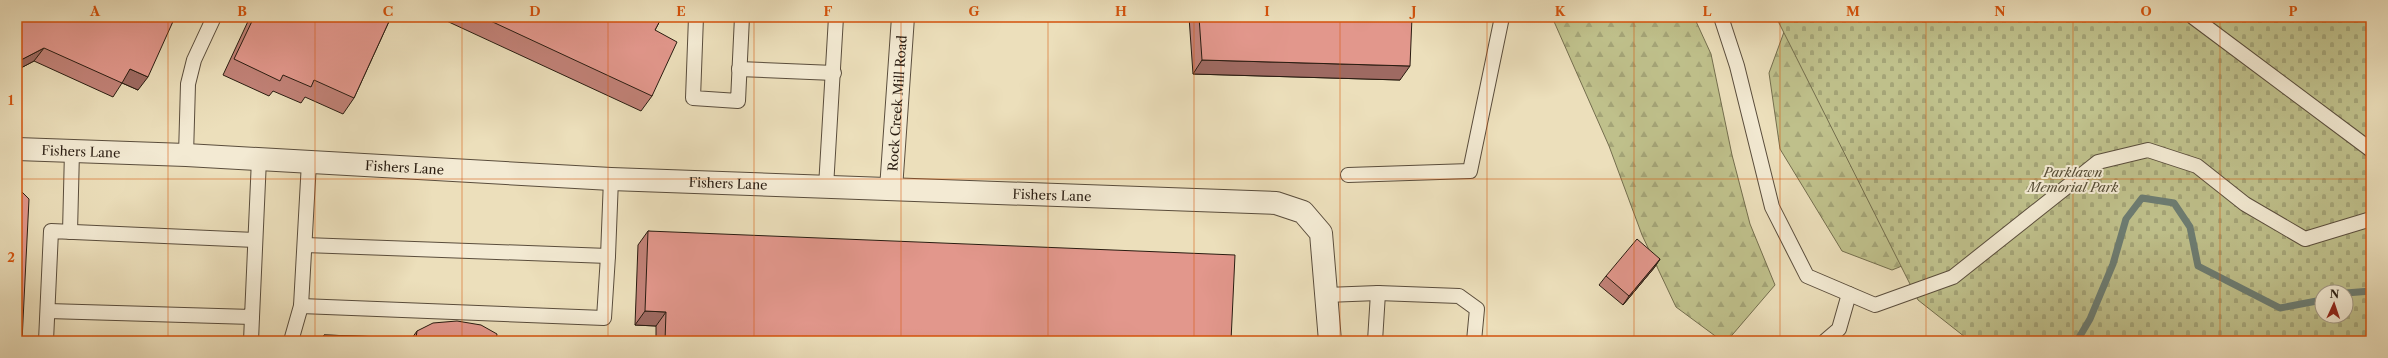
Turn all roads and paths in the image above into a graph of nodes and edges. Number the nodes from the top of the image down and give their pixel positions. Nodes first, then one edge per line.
1 (214, 17) edge
2 (696, 17) edge
3 (742, 17) edge
4 (836, 17) edge
5 (903, 17) edge
6 (1502, 17) edge
7 (1721, 17) edge
8 (2193, 17) edge
9 (739, 69) junction
10 (834, 72) junction
11 (17, 149) edge
12 (2371, 150) edge
13 (72, 151) junction
14 (186, 155) junction
15 (259, 159) junction
16 (309, 162) junction
17 (1348, 175) dead end
18 (611, 179) junction
19 (826, 187) junction
20 (891, 189) junction
21 (2371, 219) edge
22 (70, 232) junction
23 (255, 240) junction
24 (305, 245) junction
25 (608, 256) junction
26 (1378, 293) junction
27 (1850, 294) junction
28 (1326, 295) junction
29 (301, 306) junction
30 (48, 310) junction
31 (252, 317) junction
32 (46, 341) edge
33 (251, 341) edge
34 (291, 341) edge
35 (1330, 341) edge
36 (1375, 341) edge
37 (1474, 341) edge
38 (1825, 341) edge

1 - 14 lane
2 - 9 lane
3 - 9 lane
4 - 10 lane
5 - 20 street, Rock Creek Mill Road
6 - 17 lane
7 - 27 lane
8 - 12 lane
9 - 10 lane
10 - 19 lane
11 - 13 street, Fishers Lane
13 - 14 street, Fishers Lane
13 - 22 lane
14 - 15 street, Fishers Lane
15 - 16 street, Fishers Lane
15 - 23 lane
16 - 18 street, Fishers Lane
16 - 24 lane
18 - 19 street, Fishers Lane
18 - 25 lane
19 - 20 street, Fishers Lane
20 - 28 street, Fishers Lane
21 - 27 lane
22 - 23 lane
22 - 30 lane
23 - 31 lane
24 - 25 lane
24 - 29 lane
25 - 29 lane
26 - 28 lane
26 - 36 lane
26 - 37 lane
27 - 38 lane
28 - 35 street, Fishers Lane
29 - 34 lane
30 - 31 lane
30 - 32 lane
31 - 33 lane

